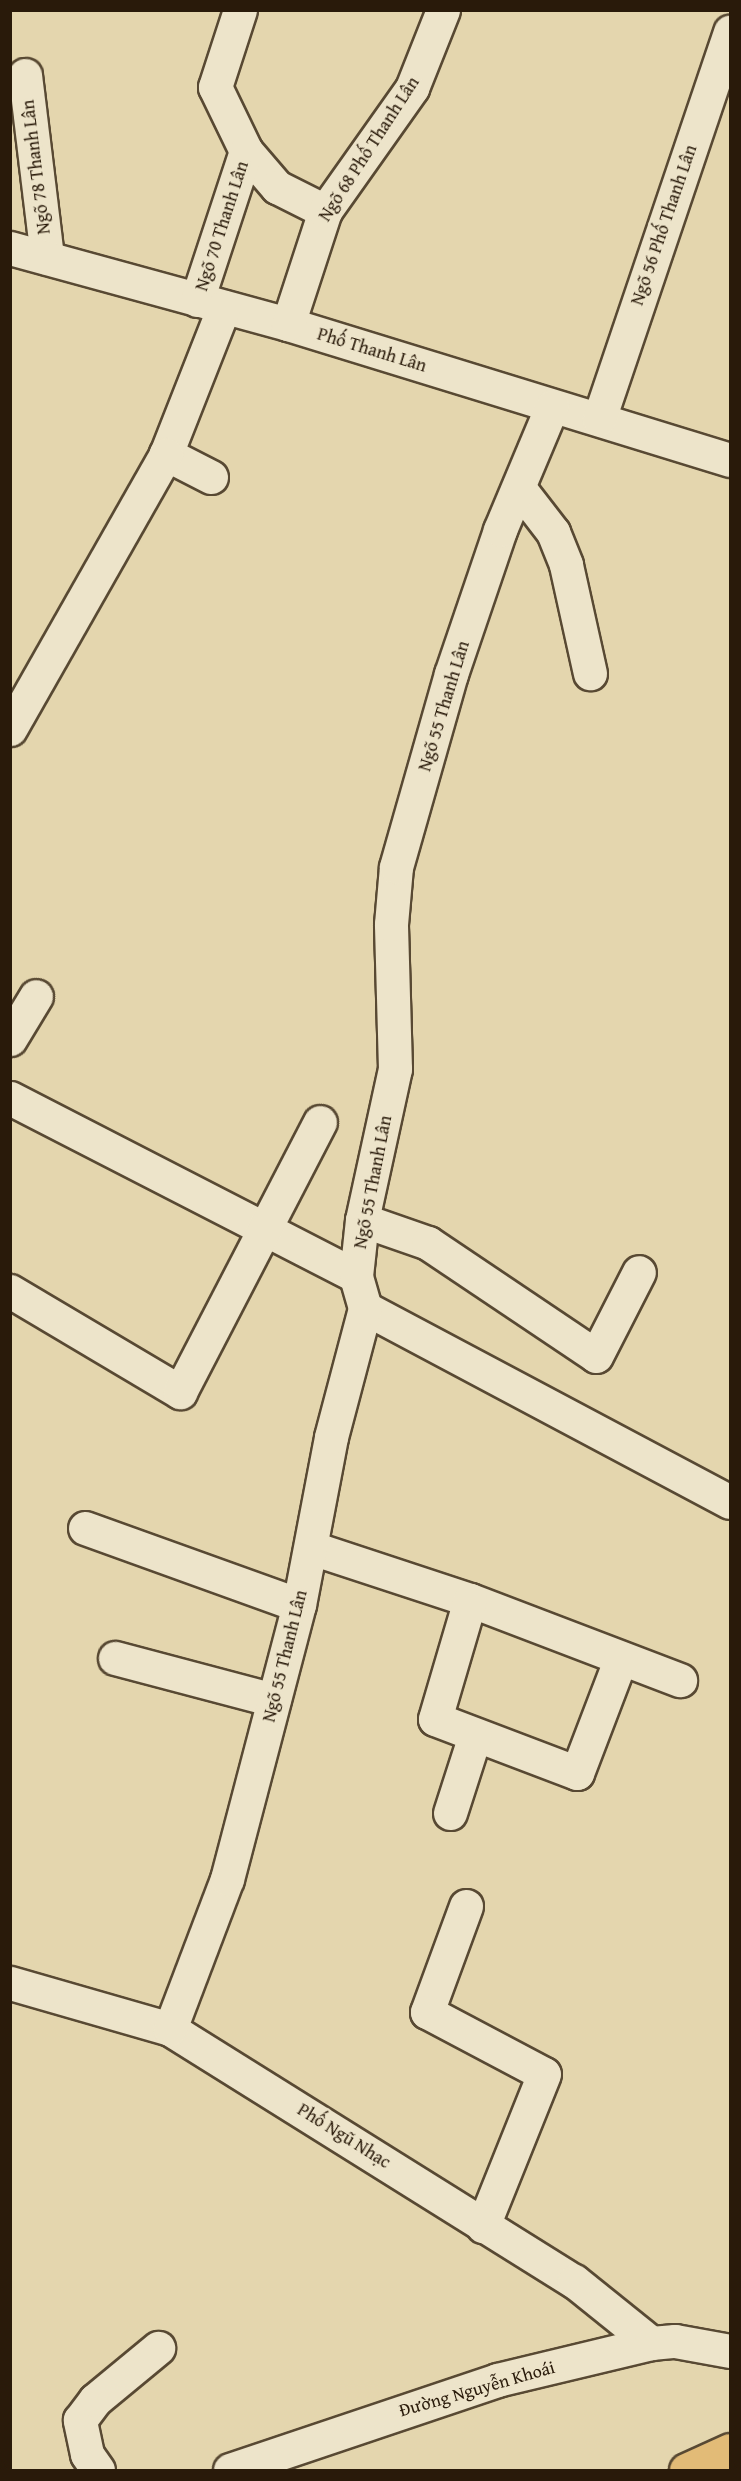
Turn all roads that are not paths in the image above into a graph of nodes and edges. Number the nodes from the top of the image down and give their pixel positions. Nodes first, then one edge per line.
1 (240, 10) edge
2 (443, 10) edge
3 (730, 32) edge
4 (25, 75) dead end
5 (246, 151) junction
6 (325, 211) junction
7 (10, 248) edge
8 (47, 258) junction
9 (211, 304) junction
10 (288, 324) junction
11 (552, 406) junction
12 (599, 419) junction
13 (166, 454) junction
14 (730, 460) edge
15 (211, 477) dead end
16 (519, 488) junction
17 (590, 673) dead end
18 (13, 720) edge
19 (36, 996) dead end
20 (10, 1039) edge
21 (10, 1098) edge
22 (320, 1122) dead end
23 (362, 1220) junction
24 (267, 1228) junction
25 (639, 1272) dead end
26 (356, 1276) junction
27 (10, 1291) edge
28 (365, 1308) junction
29 (730, 1502) edge
30 (85, 1528) dead end
31 (312, 1548) junction
32 (470, 1600) junction
33 (298, 1605) junction
34 (116, 1658) dead end
35 (621, 1658) junction
36 (680, 1680) dead end
37 (274, 1700) junction
38 (475, 1735) junction
39 (450, 1813) dead end
40 (466, 1906) dead end
41 (10, 1983) edge
42 (170, 2029) junction
43 (483, 2226) junction
44 (651, 2343) junction
45 (158, 2348) dead end
46 (730, 2351) edge
47 (730, 2450) edge
48 (98, 2470) edge
49 (230, 2470) edge
50 (686, 2470) edge

1 - 5 street
2 - 6 street, Ngõ 68 Phố Thanh Lân
3 - 12 street, Ngõ 56 Phố Thanh Lân
4 - 8 street, Ngõ 78 Thanh Lân
5 - 6 street
5 - 9 street, Ngõ 70 Thanh Lân
6 - 10 street, Ngõ 68 Phố Thanh Lân
7 - 8 street, Phố Thanh Lân
8 - 9 street, Phố Thanh Lân
9 - 10 street, Phố Thanh Lân
9 - 13 street, Ngõ 70 Thanh Lân
10 - 11 street, Phố Thanh Lân
11 - 12 street, Phố Thanh Lân
11 - 16 street, Ngõ 55 Thanh Lân
12 - 14 street, Phố Thanh Lân
13 - 15 street
13 - 18 street, Ngõ 70 Thanh Lân
16 - 17 street
16 - 23 street, Ngõ 55 Thanh Lân
19 - 20 street
21 - 24 street
22 - 24 street
23 - 25 street
23 - 26 street, Ngõ 55 Thanh Lân
24 - 26 street
24 - 27 street
26 - 28 street, Ngõ 55 Thanh Lân
28 - 29 street
28 - 31 street, Ngõ 55 Thanh Lân
30 - 33 street
31 - 32 street
31 - 33 street, Ngõ 55 Thanh Lân
32 - 35 street
32 - 38 street
33 - 37 street, Ngõ 55 Thanh Lân
34 - 37 street
35 - 36 street
35 - 38 street
37 - 42 street, Ngõ 55 Thanh Lân
38 - 39 street
40 - 43 street
41 - 42 street, Phố Ngũ Nhạc
42 - 43 street, Phố Ngũ Nhạc
43 - 44 street, Phố Ngũ Nhạc
44 - 46 street, Đường Nguyễn Khoái
44 - 49 street, Đường Nguyễn Khoái
45 - 48 street
47 - 50 main road

